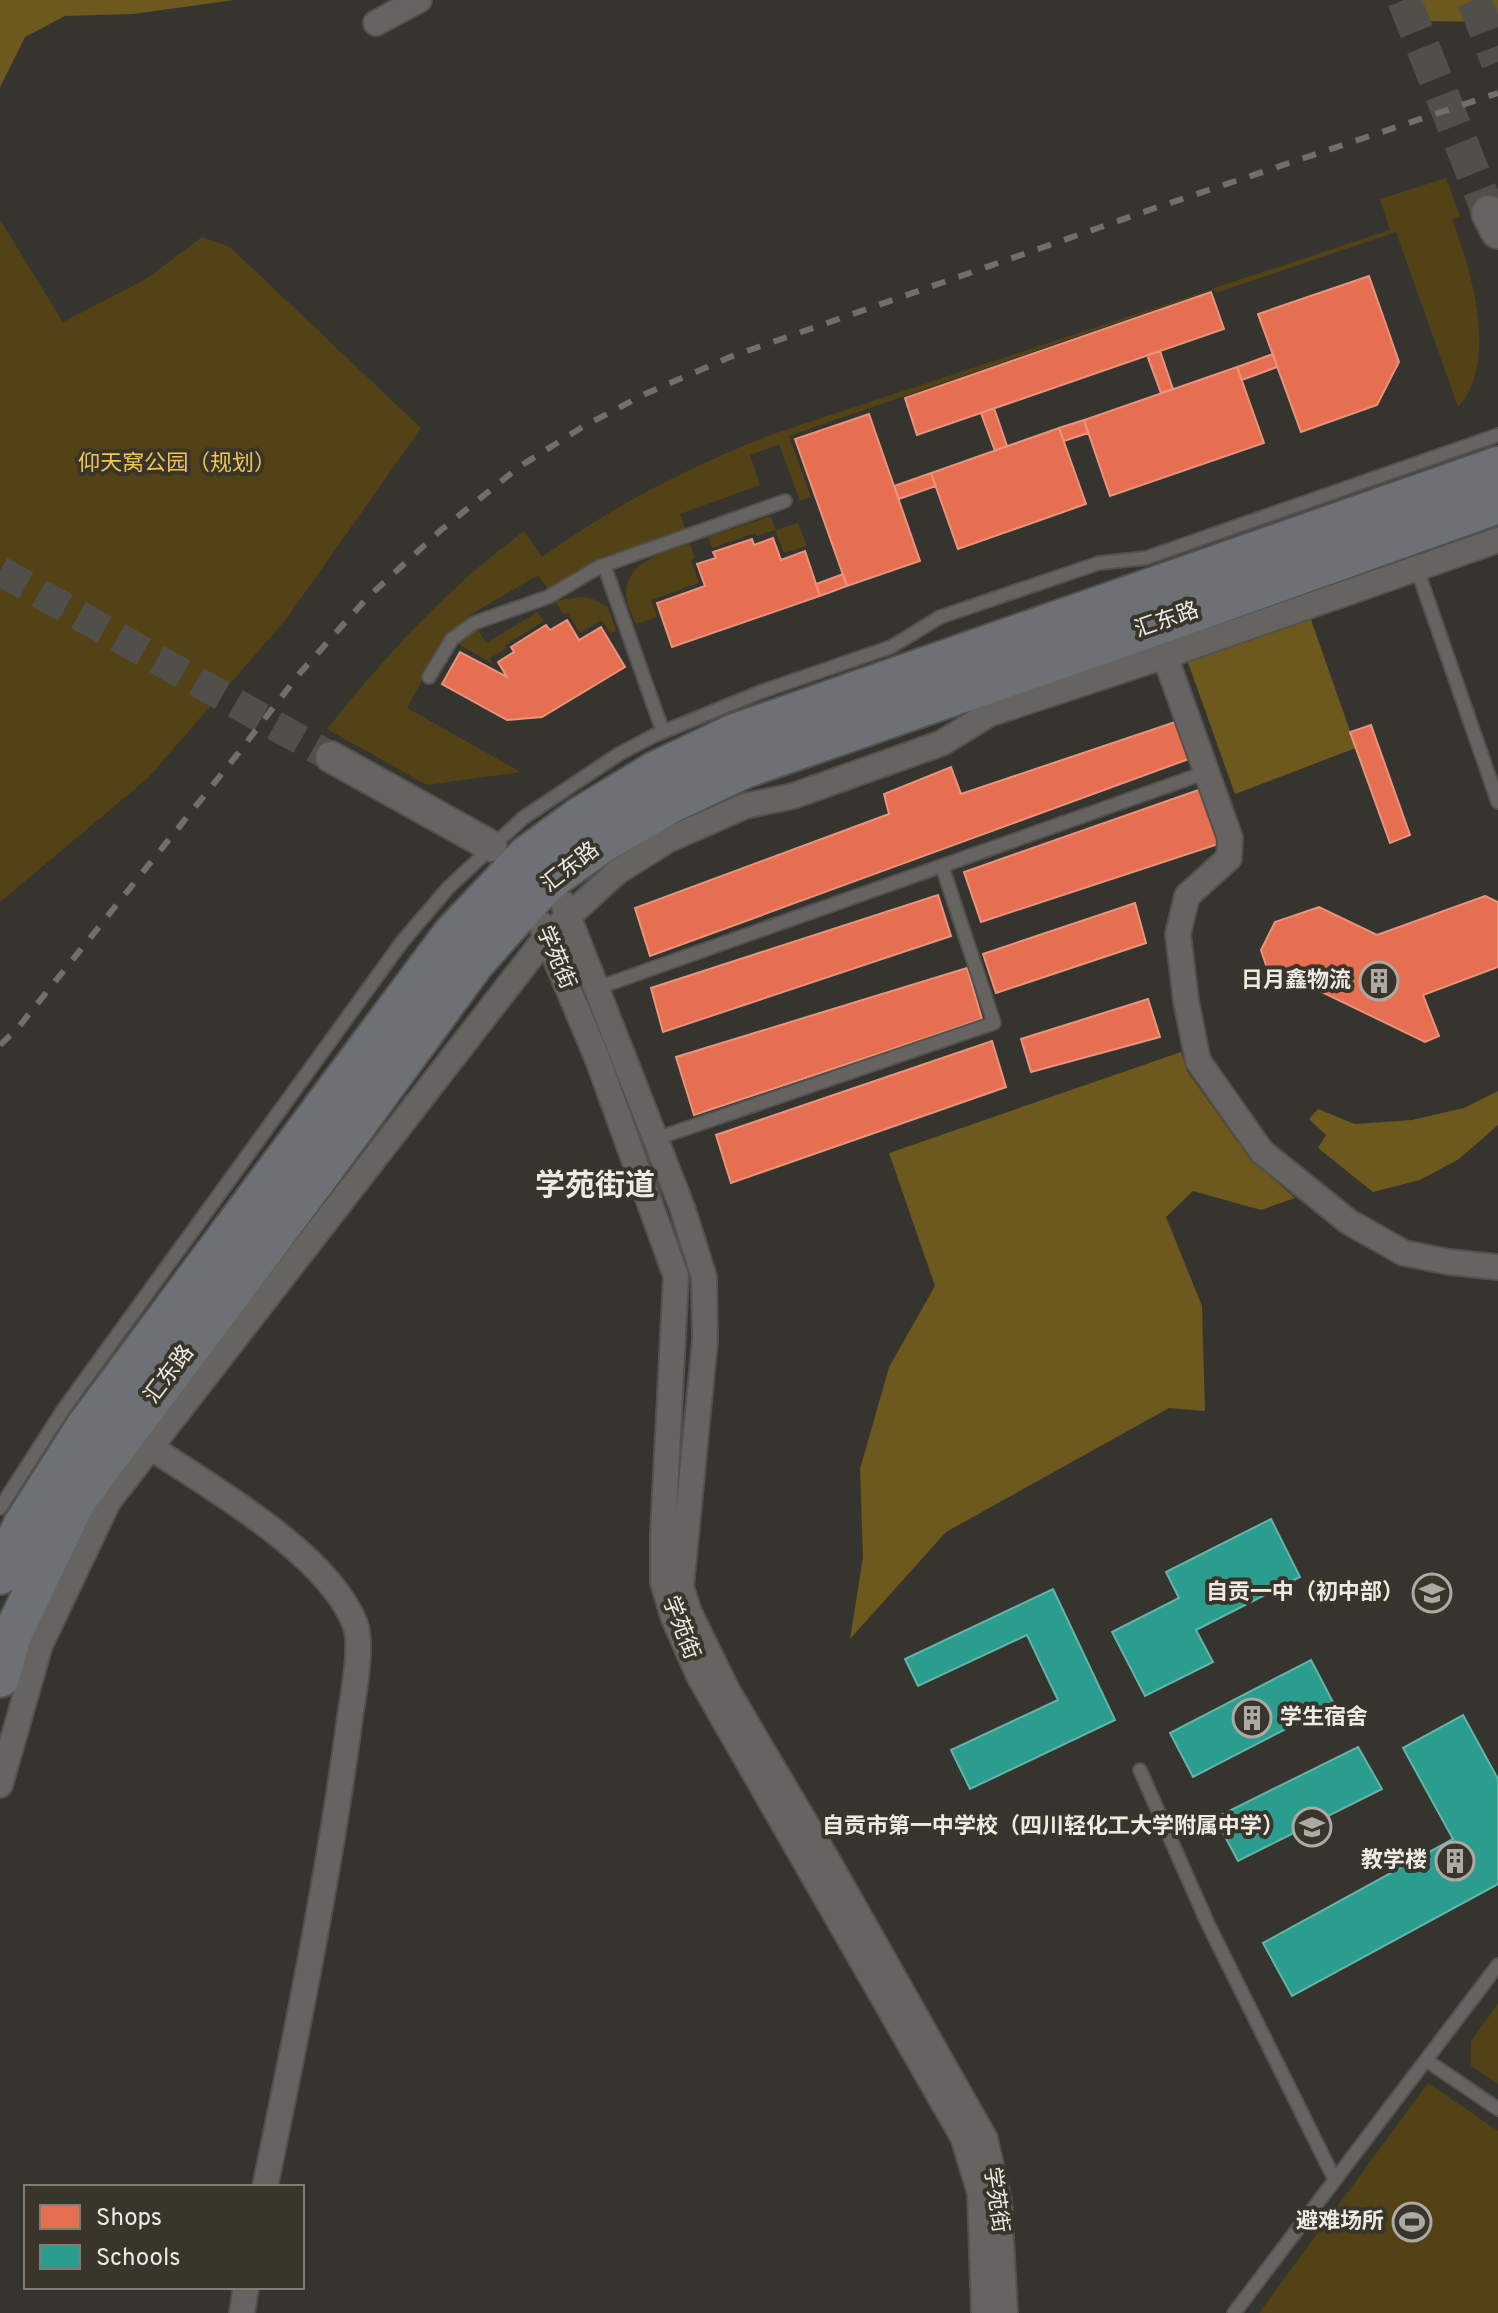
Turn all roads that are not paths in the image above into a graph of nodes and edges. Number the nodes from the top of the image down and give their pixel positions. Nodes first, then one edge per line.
1 (419, 0) edge
2 (376, 23) dead end
3 (1498, 467) edge
4 (785, 501) dead end
5 (1290, 508) junction
6 (1346, 519) junction
7 (1498, 540) edge
8 (604, 565) junction
9 (1417, 569) junction
10 (1182, 617) junction
11 (1157, 659) junction
12 (429, 677) dead end
13 (763, 691) junction
14 (663, 732) junction
15 (735, 733) junction
16 (331, 757) tunnel mouth
17 (1207, 772) junction
18 (1498, 802) edge
19 (942, 866) junction
20 (521, 872) junction
21 (569, 916) junction
22 (547, 936) junction
23 (597, 988) junction
24 (655, 1139) junction
25 (1498, 1267) edge
26 (150, 1447) junction
27 (0, 1508) edge
28 (0, 1575) edge
29 (0, 1678) edge
30 (1140, 1770) dead end
31 (0, 1785) edge
32 (1498, 1965) edge
33 (1426, 2060) junction
34 (1498, 2109) edge
35 (1335, 2180) junction
36 (265, 2185) edge
37 (246, 2289) edge
38 (242, 2313) edge
39 (984, 2313) edge
40 (1005, 2313) edge
41 (1234, 2313) edge

1 - 2 street
3 - 5 lane
3 - 6 main road, 汇东路
3 - 10 main road, 汇东路
4 - 8 lane
5 - 6 lane
5 - 13 lane
6 - 15 main road, 汇东路
7 - 9 street
8 - 12 lane
8 - 14 lane
9 - 11 street
9 - 18 lane
10 - 11 lane
10 - 20 main road, 汇东路
11 - 17 street
11 - 21 street
13 - 14 lane
13 - 15 lane
14 - 20 lane
15 - 20 main road, 汇东路
16 - 20 street
17 - 19 lane
17 - 25 street
19 - 23 lane
19 - 24 lane
20 - 21 street, 学苑街
20 - 22 street, 学苑街
20 - 27 lane
20 - 28 main road, 汇东路
20 - 29 main road, 汇东路
21 - 22 street
21 - 23 street, 学苑街
22 - 26 street
22 - 39 street, 学苑街
23 - 24 street, 学苑街
24 - 40 street, 学苑街
26 - 31 street
26 - 36 street
30 - 35 lane
32 - 33 lane
33 - 34 lane
33 - 35 lane
35 - 41 lane
37 - 38 street

